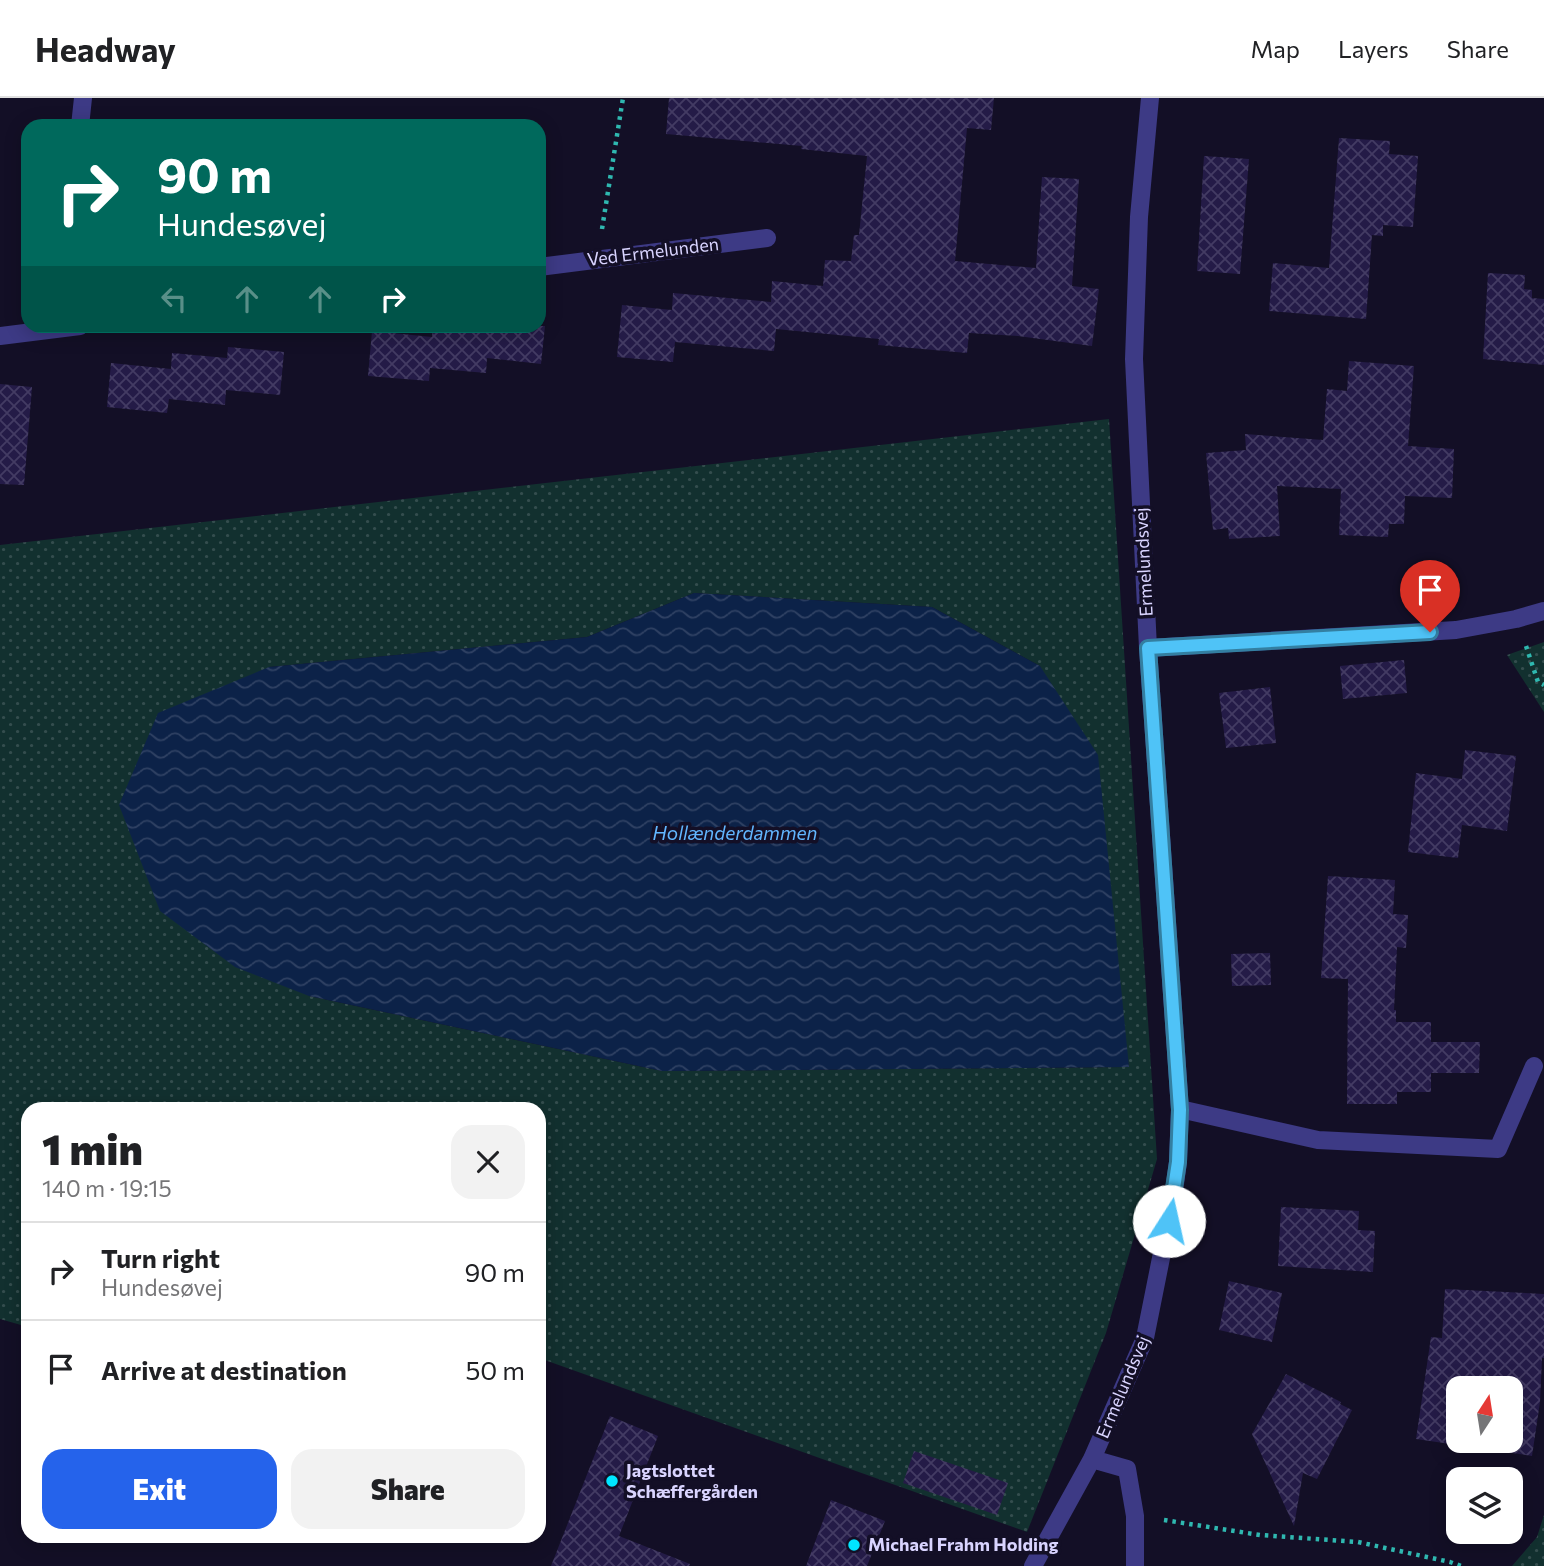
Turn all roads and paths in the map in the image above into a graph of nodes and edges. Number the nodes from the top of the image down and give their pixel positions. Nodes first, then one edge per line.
1 (83, 98) edge
2 (623, 98) edge
3 (1150, 98) edge
4 (81, 119) edge
5 (767, 238) dead end
6 (598, 259) junction
7 (546, 266) edge
8 (21, 333) edge
9 (0, 336) edge
10 (1544, 611) edge
11 (1516, 619) junction
12 (1148, 648) junction
13 (1544, 685) edge
14 (1534, 1066) dead end
15 (1180, 1110) junction
16 (1092, 1459) junction
17 (1135, 1516) junction
18 (1033, 1566) edge
19 (1135, 1566) edge
20 (1461, 1566) edge

1 - 4 street
2 - 6 path
3 - 12 street, Ermelundsvej
5 - 6 street, Ved Ermelunden
6 - 7 street, Ved Ermelunden
8 - 9 street
10 - 11 street
11 - 12 street
11 - 13 path
12 - 15 street, Ermelundsvej
14 - 15 street
15 - 16 street, Ermelundsvej
16 - 17 street
16 - 18 street, Ermelundsvej
17 - 19 street
17 - 20 path

